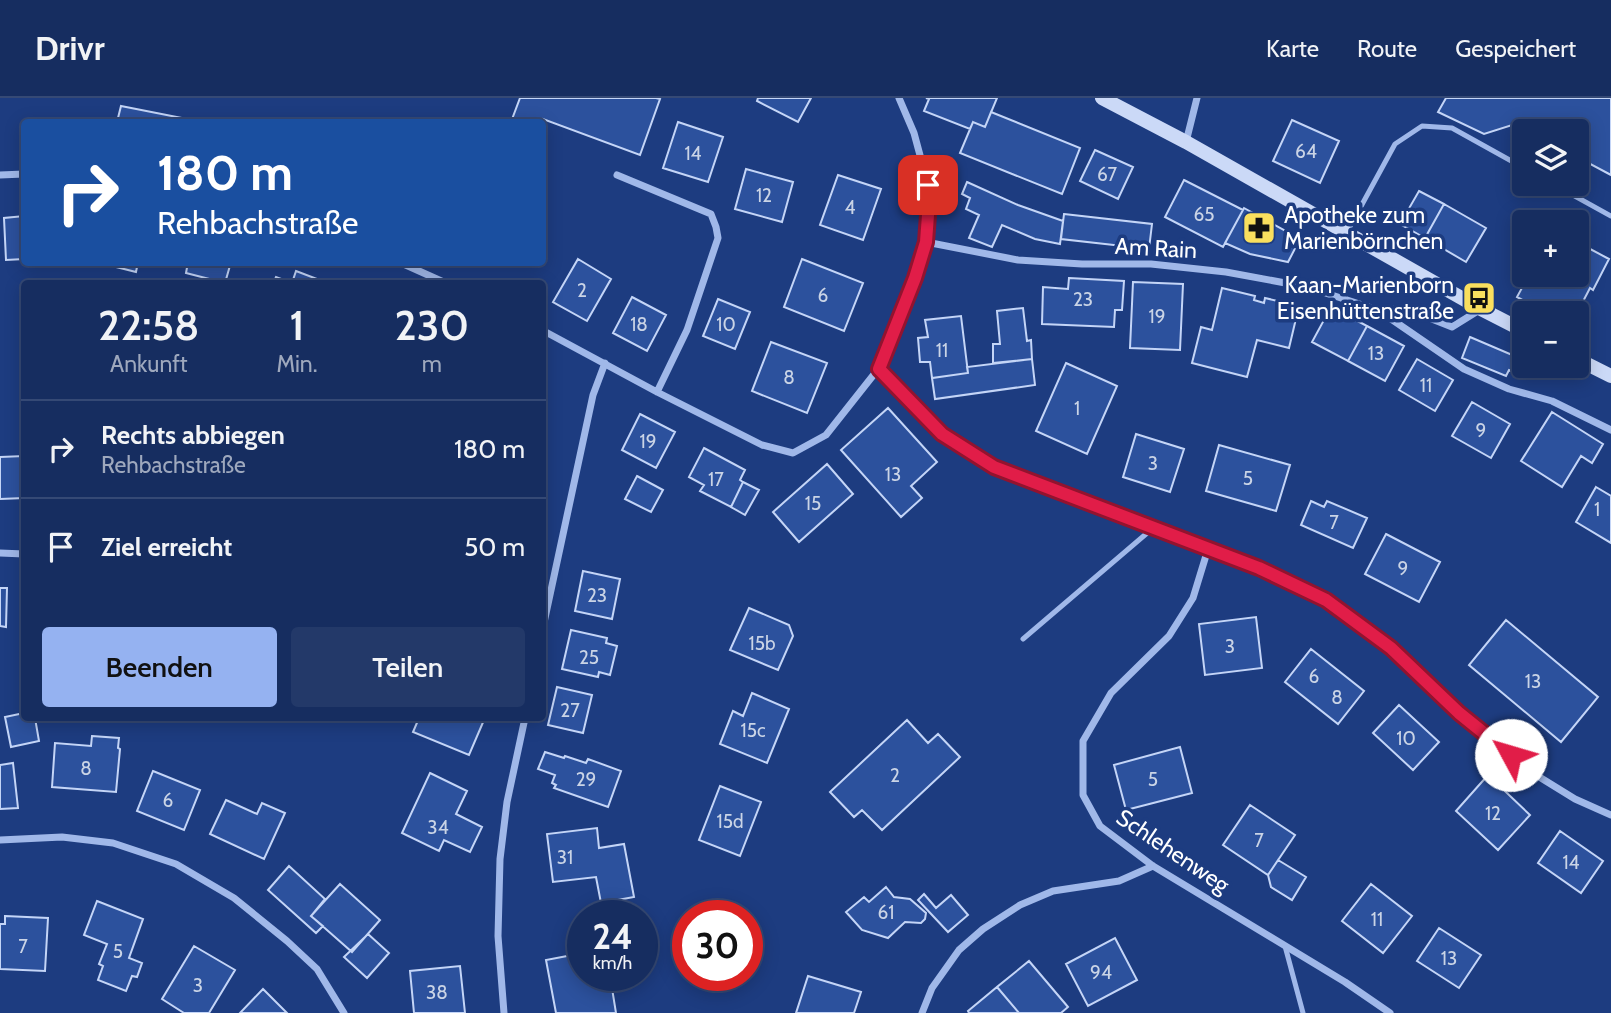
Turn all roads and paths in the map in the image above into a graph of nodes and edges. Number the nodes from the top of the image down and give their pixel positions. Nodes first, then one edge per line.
1 (899, 98) edge
2 (1102, 98) edge
3 (1197, 98) edge
4 (1186, 142) junction
5 (1512, 161) edge
6 (21, 174) edge
7 (0, 175) edge
8 (617, 175) dead end
9 (1575, 196) edge
10 (1611, 216) edge
11 (1347, 233) junction
12 (926, 242) junction
13 (408, 266) edge
14 (439, 280) edge
15 (1481, 309) junction
16 (1381, 311) junction
17 (1512, 325) edge
18 (546, 333) edge
19 (606, 363) junction
20 (1589, 365) edge
21 (879, 369) junction
22 (1611, 376) edge
23 (657, 392) junction
24 (1611, 430) edge
25 (1153, 528) junction
26 (1208, 549) junction
27 (0, 553) edge
28 (21, 554) edge
29 (546, 613) edge
30 (1023, 639) dead end
31 (525, 721) edge
32 (1611, 815) edge
33 (0, 841) edge
34 (1153, 866) junction
35 (1285, 946) junction
36 (344, 1013) edge
37 (505, 1013) edge
38 (922, 1013) edge
39 (1303, 1013) edge
40 (1390, 1013) edge

1 - 12 street
2 - 4 main road
3 - 4 street
4 - 11 main road
5 - 11 lane
6 - 7 street
8 - 23 street
9 - 10 lane
11 - 15 main road
12 - 16 street, Am Rain
12 - 21 street
13 - 14 street
15 - 16 street, Am Rain
15 - 17 main road
16 - 24 street, Am Rain
18 - 19 street
19 - 23 street
19 - 29 street
20 - 22 main road
21 - 23 street
21 - 25 street
25 - 26 street
25 - 30 lane
26 - 32 street
26 - 34 street, Schlehenweg
27 - 28 street
31 - 37 street
33 - 36 street
34 - 35 street, Schlehenweg
34 - 38 street
35 - 39 lane
35 - 40 street, Schlehenweg

